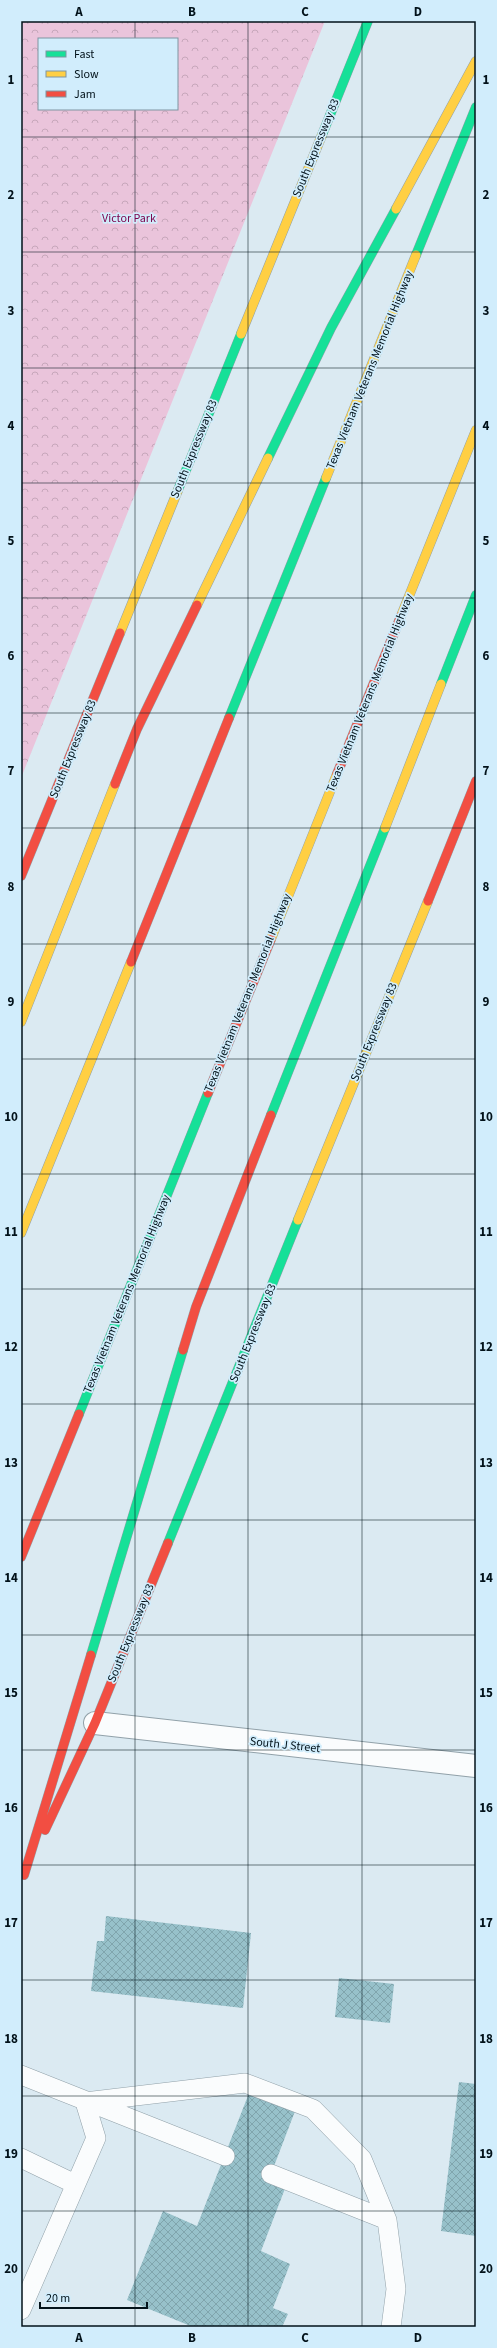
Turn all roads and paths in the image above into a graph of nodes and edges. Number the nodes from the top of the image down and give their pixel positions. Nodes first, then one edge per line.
1 (368, 21) edge
2 (476, 61) edge
3 (476, 107) edge
4 (476, 430) edge
5 (476, 595) edge
6 (476, 782) edge
7 (21, 876) edge
8 (21, 1022) edge
9 (21, 1233) edge
10 (21, 1557) edge
11 (95, 1723) junction
12 (476, 1766) edge
13 (22, 1878) edge
14 (21, 2075) edge
15 (85, 2102) junction
16 (224, 2156) dead end
17 (21, 2158) edge
18 (271, 2174) dead end
19 (75, 2184) junction
20 (387, 2220) junction
21 (21, 2310) edge
22 (390, 2327) edge

1 - 7 main road, South Expressway 83
2 - 8 main road
3 - 9 main road, Texas Vietnam Veterans Memorial Highway
4 - 10 main road, Texas Vietnam Veterans Memorial Highway
5 - 13 main road
6 - 11 main road, South Expressway 83
11 - 12 street, South J Street
11 - 13 main road, South Expressway 83
14 - 15 lane
15 - 16 lane
15 - 19 lane
15 - 20 lane
17 - 19 lane
18 - 20 lane
19 - 21 lane
20 - 22 lane

